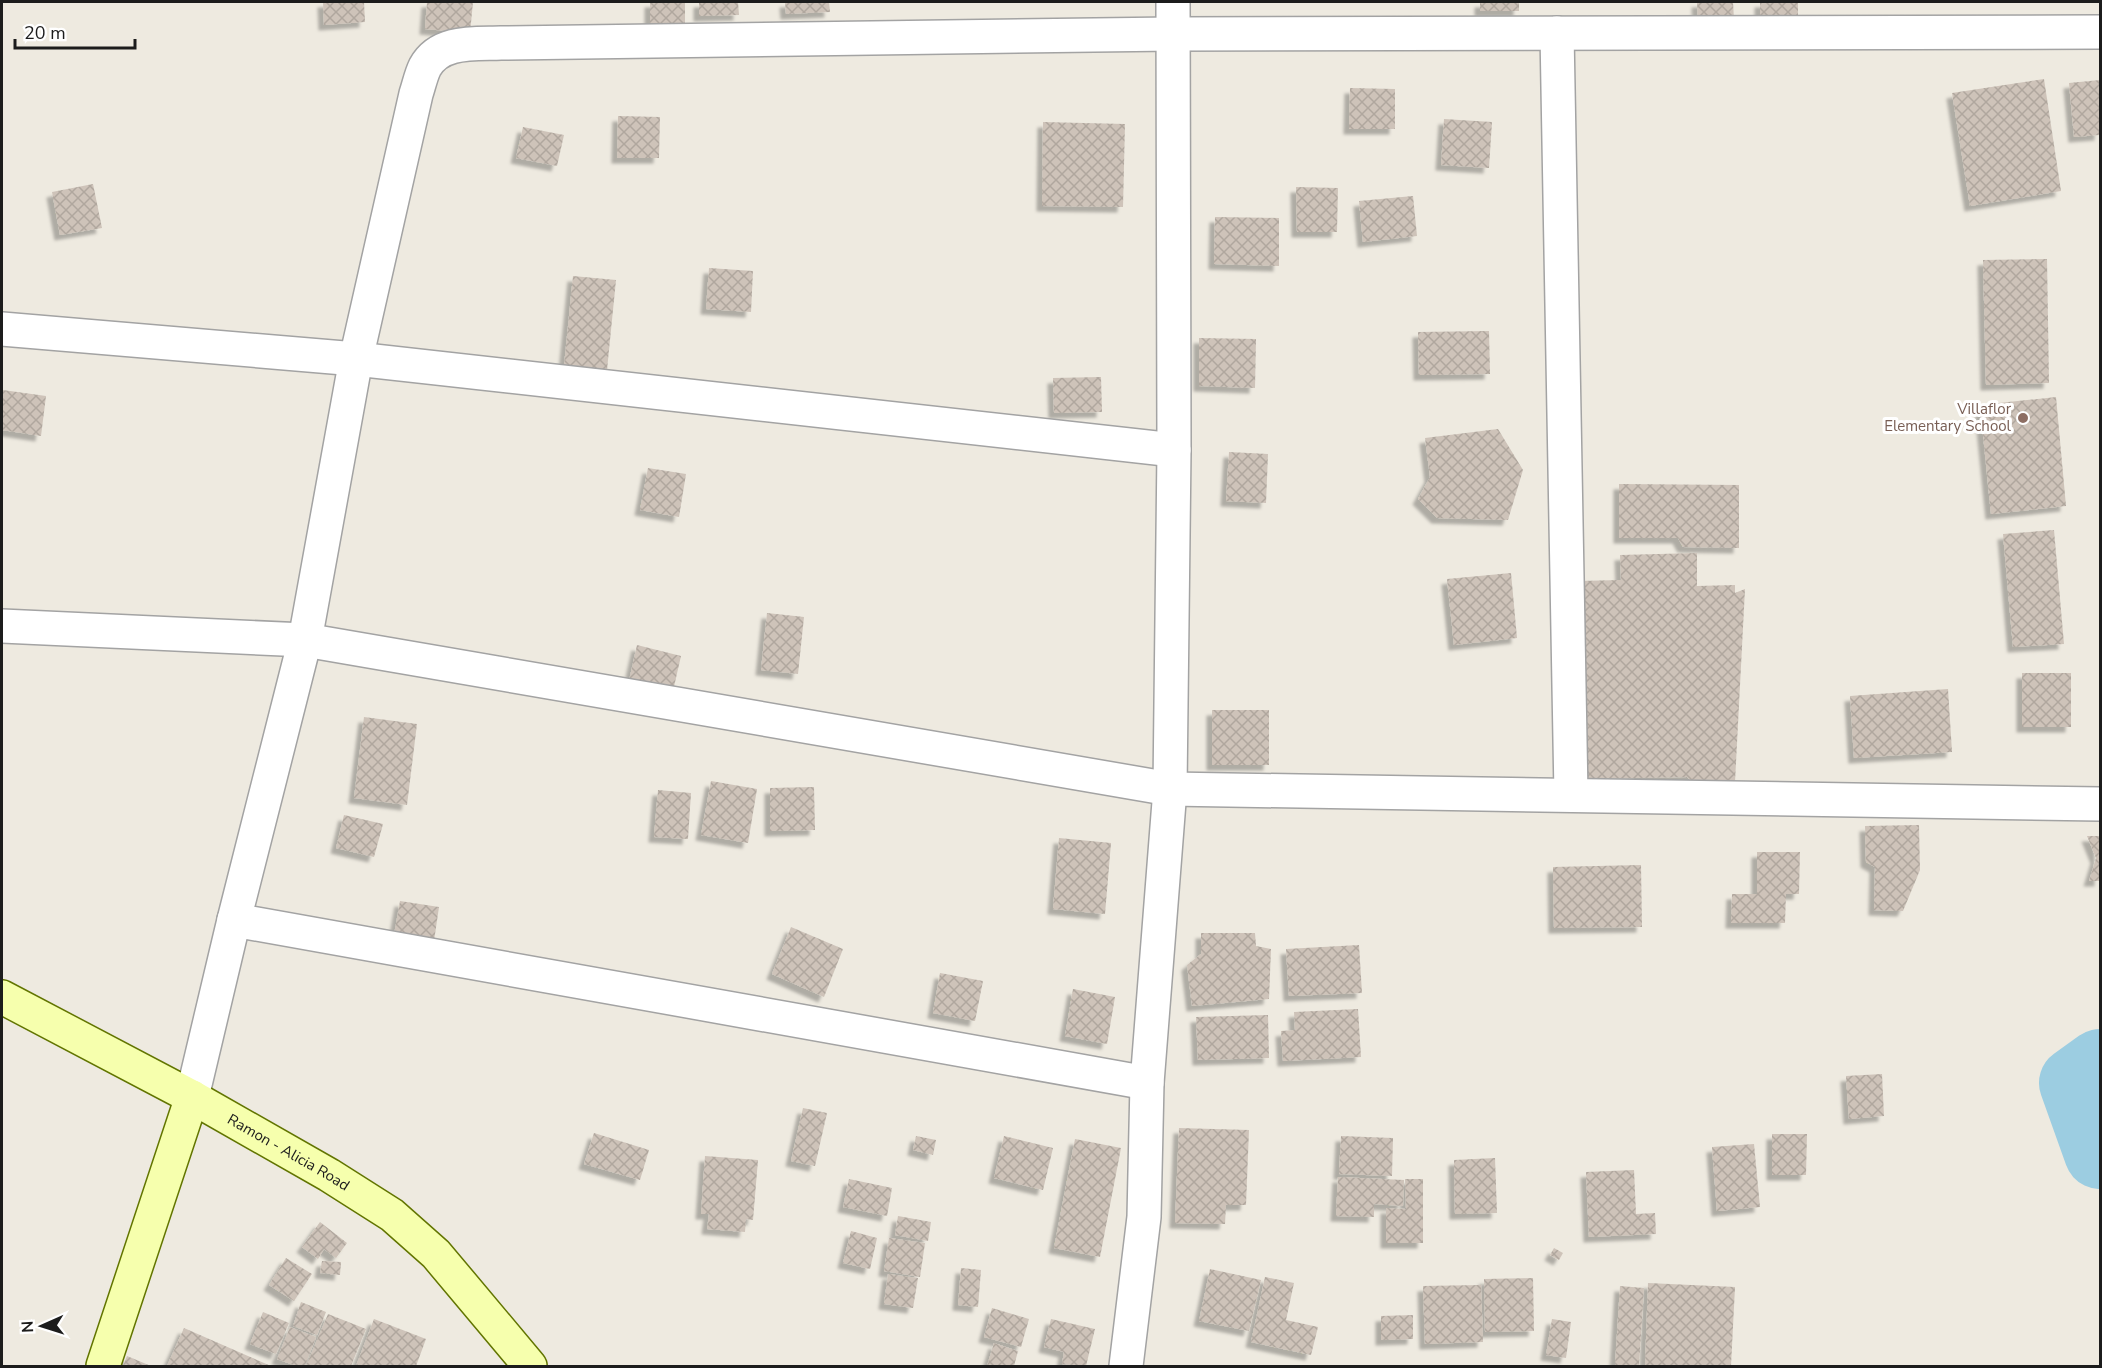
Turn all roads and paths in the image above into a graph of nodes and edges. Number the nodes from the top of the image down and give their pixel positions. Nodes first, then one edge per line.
1 (1173, 2) edge
2 (2100, 32) edge
3 (1557, 33) junction
4 (1173, 34) junction
5 (2, 329) edge
6 (356, 359) junction
7 (1174, 450) junction
8 (2, 626) edge
9 (305, 640) junction
10 (1170, 789) junction
11 (1571, 795) junction
12 (2100, 804) edge
13 (234, 920) junction
14 (2, 997) edge
15 (1147, 1083) junction
16 (192, 1097) junction
17 (103, 1366) edge
18 (530, 1366) edge
19 (1126, 1366) edge

1 - 4 street
2 - 3 street
3 - 4 street
3 - 11 street
4 - 6 street
4 - 7 street
5 - 6 street
6 - 7 street
6 - 9 street
7 - 10 street
8 - 9 street
9 - 10 street
9 - 13 street
10 - 11 street
10 - 15 street
11 - 12 street
13 - 15 street
13 - 16 street
14 - 16 main road, Ramon - Alicia Road
15 - 19 street
16 - 17 main road
16 - 18 main road, Ramon - Alicia Road

